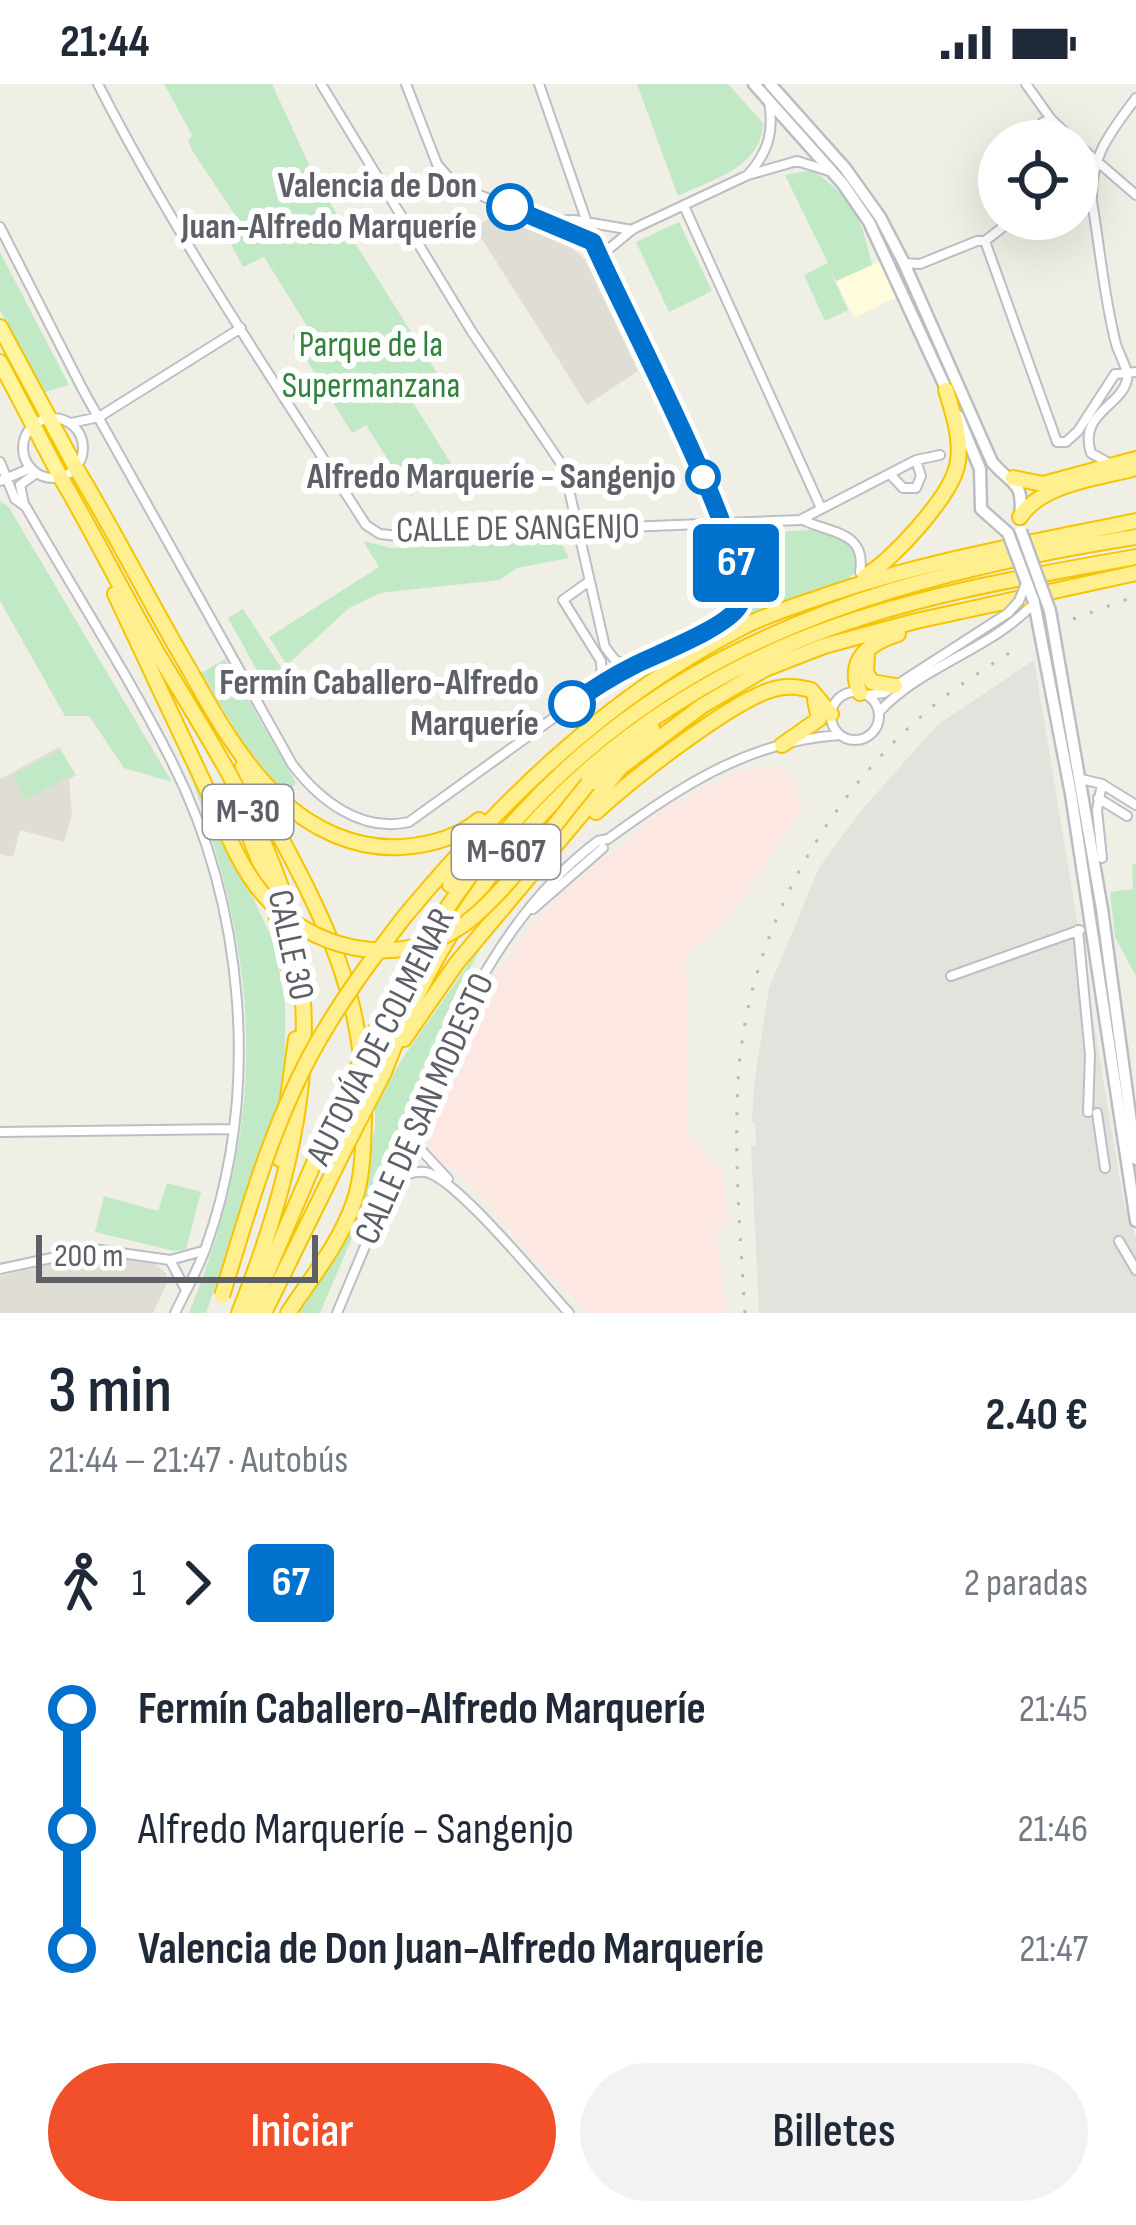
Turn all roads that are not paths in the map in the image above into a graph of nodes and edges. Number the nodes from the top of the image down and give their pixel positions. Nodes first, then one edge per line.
1 (98, 84) edge
2 (321, 84) edge
3 (406, 84) edge
4 (539, 84) edge
5 (754, 84) edge
6 (770, 84) edge
7 (1026, 84) edge
8 (1136, 98) edge
9 (768, 99) junction
10 (1051, 119) edge
11 (1098, 152) edge
12 (1098, 163) edge
13 (748, 175) junction
14 (836, 175) junction
15 (1136, 195) edge
16 (684, 206) junction
17 (550, 221) junction
18 (585, 222) junction
19 (0, 226) edge
20 (633, 230) junction
21 (1098, 238) edge
22 (988, 240) edge
23 (593, 242) junction
24 (986, 242) junction
25 (599, 257) junction
26 (904, 263) junction
27 (0, 327) edge
28 (242, 328) junction
29 (1116, 344) junction
30 (0, 362) edge
31 (1131, 372) edge
32 (1113, 377) junction
33 (1136, 386) edge
34 (1123, 388) junction
35 (946, 390) junction
36 (99, 417) junction
37 (47, 418) junction
38 (70, 422) junction
39 (32, 426) junction
40 (82, 439) junction
41 (23, 455) junction
42 (940, 455) dead end
43 (1136, 458) edge
44 (916, 460) junction
45 (0, 461) edge
46 (1117, 464) junction
47 (76, 468) junction
48 (1136, 469) edge
49 (33, 471) junction
50 (890, 474) junction
51 (1009, 477) junction
52 (61, 478) junction
53 (3, 479) edge
54 (982, 487) junction
55 (0, 491) edge
56 (15, 499) junction
57 (74, 502) junction
58 (25, 506) junction
59 (821, 508) junction
60 (802, 519) junction
61 (1136, 522) edge
62 (722, 523) junction
63 (577, 528) junction
64 (1014, 532) junction
65 (1136, 538) edge
66 (1136, 560) edge
67 (998, 563) junction
68 (860, 572) dead end
69 (1024, 572) junction
70 (1136, 573) edge
71 (588, 582) junction
72 (972, 610) junction
73 (1036, 610) junction
74 (772, 614) junction
75 (1014, 623) junction
76 (1042, 632) junction
77 (722, 640) junction
78 (872, 646) junction
79 (601, 650) junction
80 (632, 666) junction
81 (602, 683) junction
82 (895, 686) junction
83 (803, 688) junction
84 (698, 690) junction
85 (863, 694) junction
86 (879, 712) junction
87 (214, 715) junction
88 (831, 715) junction
89 (839, 735) junction
90 (782, 745) junction
91 (543, 767) junction
92 (1081, 779) junction
93 (1102, 784) junction
94 (1098, 798) junction
95 (1136, 805) edge
96 (1127, 816) dead end
97 (561, 843) junction
98 (603, 843) junction
99 (1102, 858) dead end
100 (527, 914) junction
101 (1092, 925) junction
102 (1078, 930) junction
103 (410, 962) junction
104 (950, 976) dead end
105 (384, 1072) junction
106 (1131, 1078) edge
107 (233, 1129) junction
108 (0, 1132) edge
109 (212, 1132) junction
110 (410, 1138) junction
111 (227, 1158) junction
112 (1136, 1159) edge
113 (1105, 1168) dead end
114 (389, 1186) junction
115 (460, 1195) junction
116 (1136, 1221) edge
117 (1119, 1241) dead end
118 (205, 1251) junction
119 (170, 1260) junction
120 (0, 1269) edge
121 (1136, 1270) edge
122 (186, 1290) junction
123 (175, 1313) edge
124 (216, 1313) edge
125 (235, 1313) edge
126 (250, 1313) edge
127 (264, 1313) edge
128 (288, 1313) edge
129 (337, 1313) edge
130 (569, 1313) edge

1 - 28 street, CALLE DE SANGENJO
2 - 63 street
3 - 17 street
4 - 18 street
5 - 9 main road
6 - 26 main road
7 - 10 street
8 - 11 street
9 - 13 street
9 - 14 main road
12 - 15 street
13 - 14 street
13 - 16 street
14 - 35 main road
16 - 20 street
16 - 59 street
17 - 18 street
17 - 23 street
18 - 20 street
18 - 23 street
19 - 36 street
20 - 25 street
21 - 29 street
22 - 24 street
23 - 25 street
24 - 26 street
24 - 32 street
25 - 62 street
26 - 51 main road
27 - 37 highway, M-30
28 - 36 street
28 - 63 street, CALLE DE SANGENJO
29 - 31 street
29 - 32 street
30 - 39 highway, M-30
31 - 32 street
31 - 34 street
32 - 34 street
33 - 34 street
34 - 46 street
35 - 54 main road
35 - 74 highway
36 - 38 street
36 - 40 street
36 - 81 street
37 - 38 street
37 - 39 street
37 - 47 highway, M-30
38 - 40 street
39 - 41 street
39 - 52 highway, M-30
40 - 47 street
41 - 49 street
41 - 53 street
42 - 44 street, CALLE DE SANGENJO
43 - 46 highway
44 - 50 street, CALLE DE SANGENJO
44 - 50 street, CALLE DE SANGENJO
45 - 53 street
46 - 51 highway
47 - 52 street
47 - 87 highway, M-30
48 - 64 highway
49 - 52 street
49 - 53 street
49 - 58 street
50 - 59 street, CALLE DE SANGENJO
51 - 54 main road
51 - 64 main road
52 - 57 highway, CALLE 30 / M-30
53 - 56 street
54 - 64 main road
55 - 56 street
56 - 58 street
57 - 84 highway, bridge
57 - 125 highway, CALLE 30 / M-30
58 - 107 street
59 - 60 street, CALLE DE SANGENJO
60 - 62 street, CALLE DE SANGENJO
60 - 68 street
61 - 64 highway
62 - 63 street, CALLE DE SANGENJO
62 - 80 street
63 - 71 street
64 - 69 main road, bridge
64 - 73 main road, bridge
64 - 74 highway
65 - 67 highway, AUTOVÍA DE COLMENAR / M-607
66 - 84 highway, AUTOVÍA DE COLMENAR / M-607
67 - 77 highway
67 - 103 highway, AUTOVÍA DE COLMENAR / M-607
69 - 73 main road, bridge
69 - 82 street, bridge
70 - 72 highway, M-607
71 - 79 street
71 - 79 street
72 - 78 highway
72 - 97 highway, M-607
73 - 75 street
73 - 76 main road
73 - 92 main road
74 - 77 highway
75 - 76 street
75 - 86 street
76 - 101 main road
77 - 91 highway
78 - 82 highway
78 - 85 highway
79 - 80 street
79 - 81 street
80 - 81 street
82 - 85 street
83 - 88 highway
83 - 90 highway
83 - 97 highway
84 - 105 highway, AUTOVÍA DE COLMENAR / M-607
85 - 86 street
85 - 88 street
86 - 89 street
87 - 91 highway
87 - 128 highway, CALLE 30 / M-30
88 - 89 street
88 - 90 street, CALLE DE SAN MODESTO
89 - 90 street, CALLE DE SAN MODESTO
90 - 98 street, CALLE DE SAN MODESTO
91 - 103 highway
91 - 124 highway, bridge
92 - 93 street
92 - 106 main road
93 - 94 street
93 - 95 street
94 - 96 street
94 - 99 street
97 - 105 highway
98 - 100 street, CALLE DE SAN MODESTO
98 - 100 street, CALLE DE SAN MODESTO
100 - 110 street, CALLE DE SAN MODESTO
101 - 102 street
101 - 116 main road
102 - 104 street
102 - 113 street
103 - 126 highway, AUTOVÍA DE COLMENAR / M-607, bridge
105 - 127 highway, AUTOVÍA DE COLMENAR / M-607, bridge
106 - 112 main road
107 - 109 street
107 - 111 street
108 - 109 street
109 - 111 street
110 - 114 street, CALLE DE SAN MODESTO
110 - 115 street
111 - 118 street
114 - 115 street
114 - 129 street, CALLE DE SAN MODESTO
115 - 130 street
117 - 121 street
118 - 119 street
118 - 122 street
119 - 120 street
119 - 122 street
122 - 123 street

